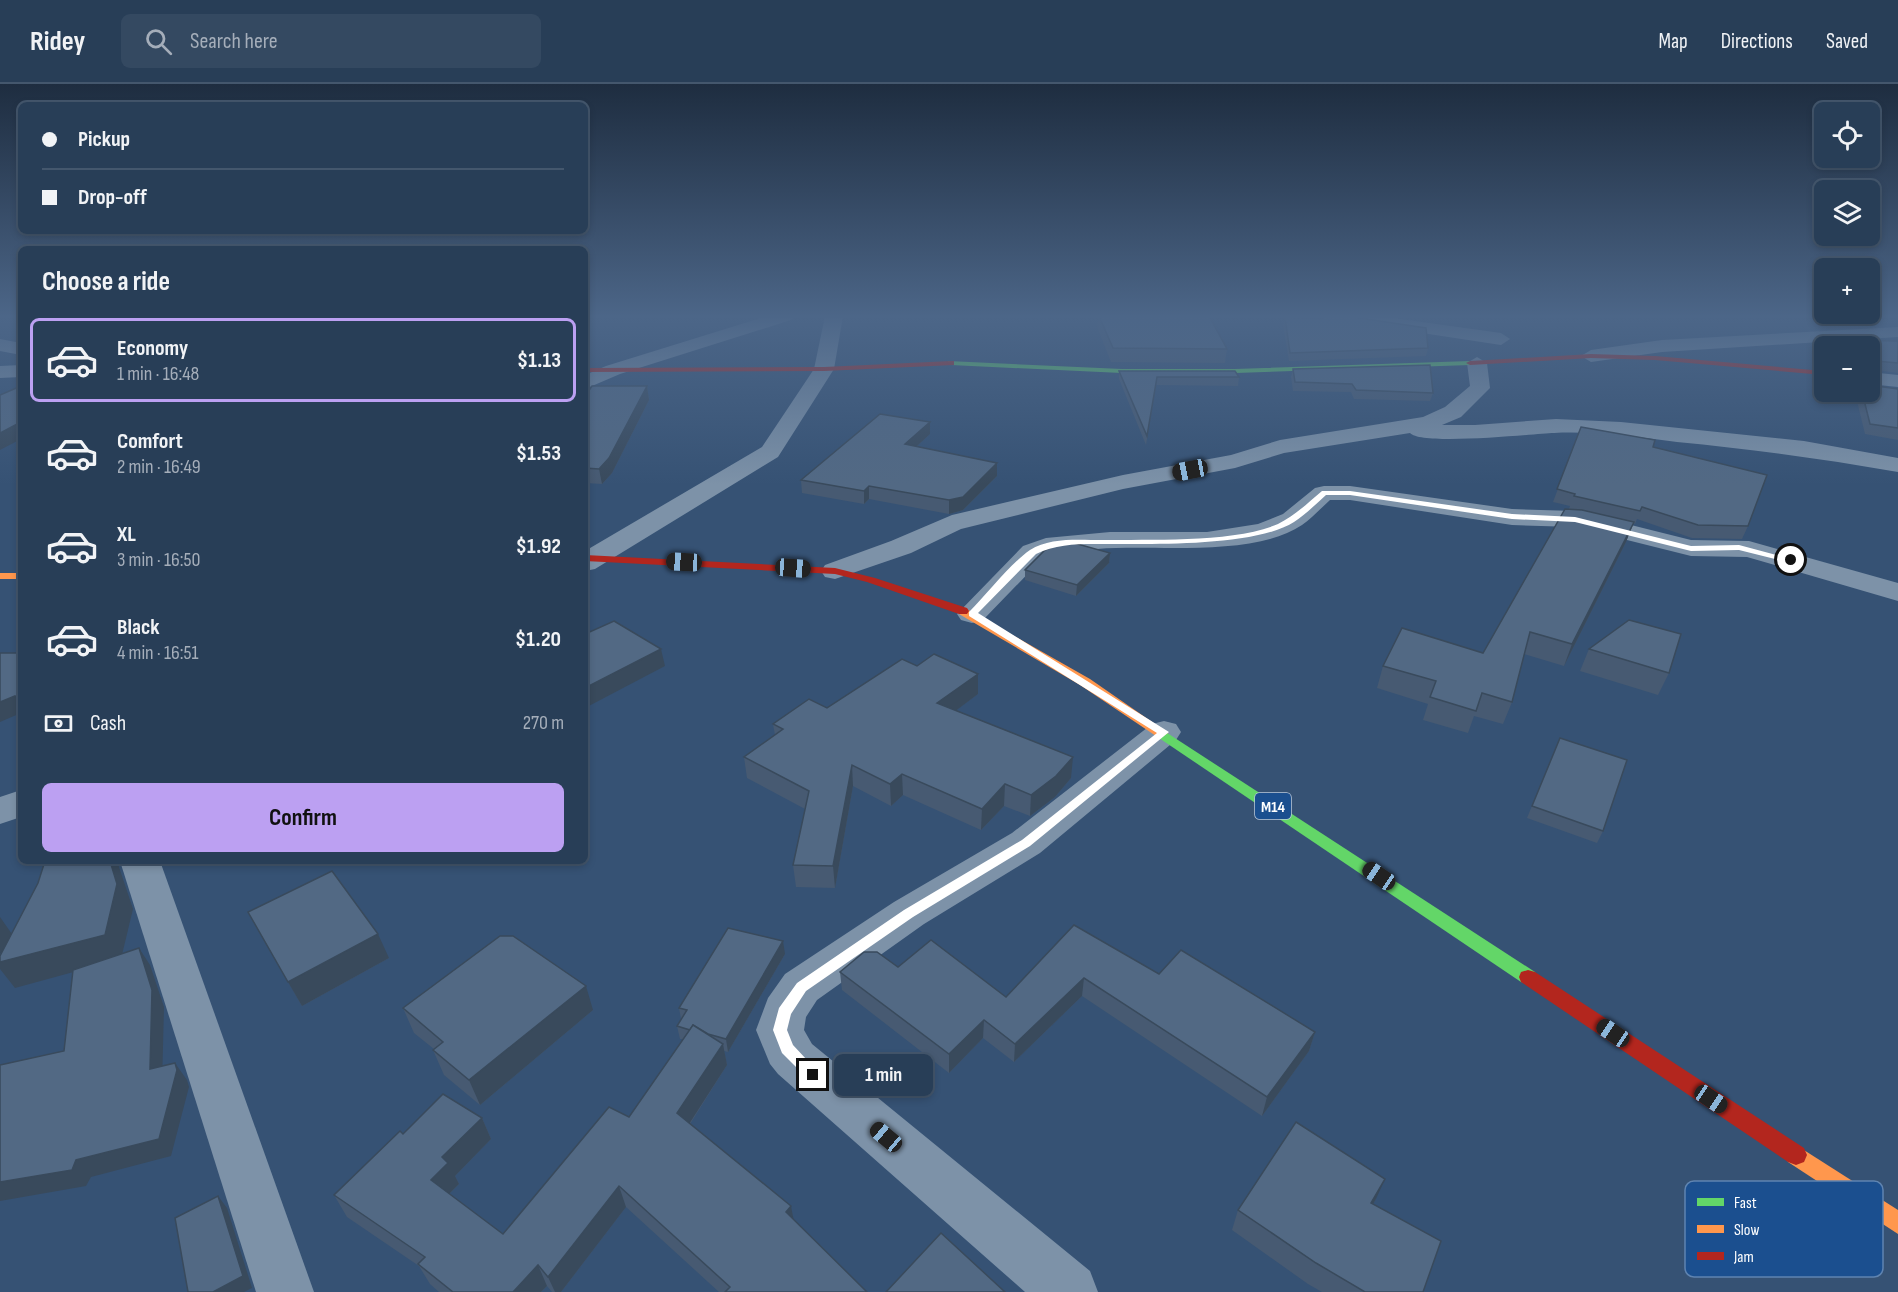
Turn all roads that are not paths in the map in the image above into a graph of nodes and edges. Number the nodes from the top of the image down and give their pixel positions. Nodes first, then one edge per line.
1 (608, 372) edge
2 (822, 372) edge
3 (1478, 372) edge
4 (1880, 379) edge
5 (1898, 381) edge
6 (588, 382) edge
7 (1392, 431) junction
8 (1898, 465) edge
9 (589, 560) edge
10 (835, 572) junction
11 (0, 576) edge
12 (18, 576) edge
13 (1898, 592) edge
14 (972, 614) junction
15 (1164, 732) junction
16 (18, 804) edge
17 (0, 811) edge
18 (141, 864) edge
19 (1835, 1181) edge
20 (1883, 1213) edge
21 (1898, 1223) edge
22 (285, 1292) edge
23 (1069, 1292) edge

1 - 6 street
2 - 9 street
3 - 7 street
4 - 5 street
7 - 8 street
7 - 10 street
9 - 10 street, M14
10 - 14 street, M14
11 - 12 street
13 - 14 street
14 - 15 street, M14
15 - 19 street, M14
15 - 23 street
16 - 17 street
18 - 22 street
20 - 21 street, M14

